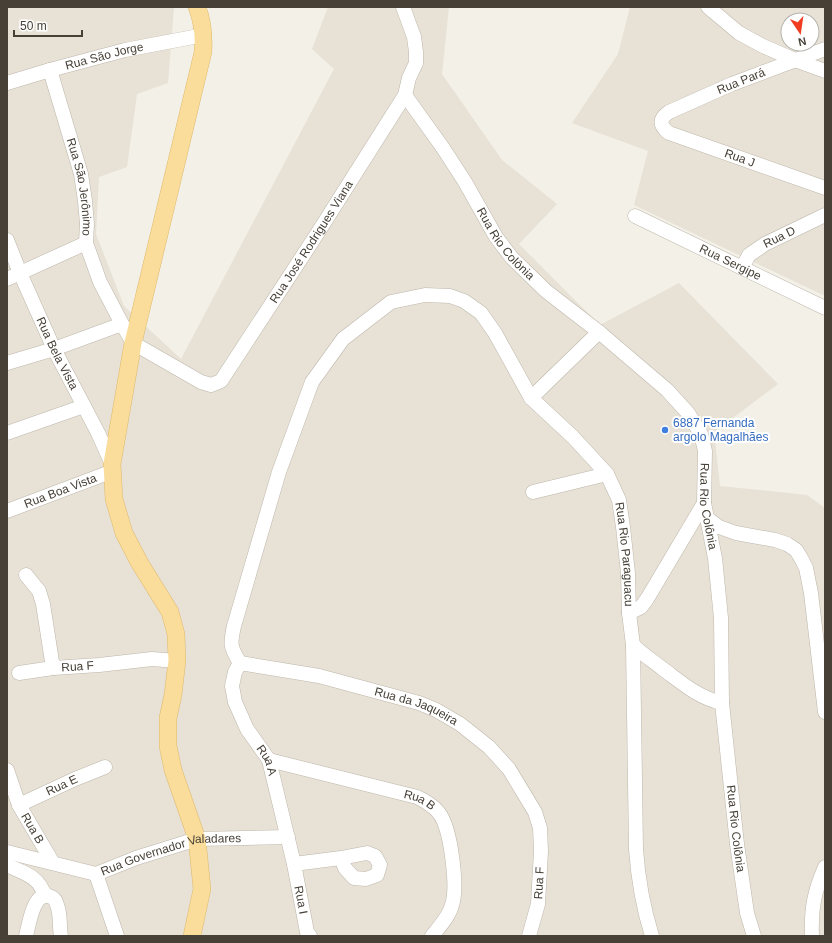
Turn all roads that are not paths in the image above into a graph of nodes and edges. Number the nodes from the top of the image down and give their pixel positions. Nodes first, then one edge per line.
1 (197, 7) edge
2 (403, 7) edge
3 (708, 7) edge
4 (204, 35) junction
5 (825, 49) edge
6 (795, 60) junction
7 (50, 70) junction
8 (825, 71) edge
9 (7, 83) edge
10 (405, 94) junction
11 (662, 120) joint
12 (825, 188) edge
13 (825, 215) edge
14 (635, 216) dead end
15 (7, 240) edge
16 (86, 243) junction
17 (742, 268) junction
18 (20, 273) junction
19 (7, 279) edge
20 (825, 308) edge
21 (122, 324) junction
22 (599, 332) junction
23 (133, 343) junction
24 (54, 349) junction
25 (7, 363) edge
26 (531, 398) junction
27 (84, 406) junction
28 (7, 433) edge
29 (112, 467) junction
30 (607, 474) junction
31 (533, 492) dead end
32 (704, 503) junction
33 (7, 511) edge
34 (707, 518) junction
35 (26, 575) dead end
36 (629, 613) junction
37 (633, 645) junction
38 (177, 661) junction
39 (240, 663) junction
40 (53, 668) junction
41 (19, 673) dead end
42 (722, 703) junction
43 (825, 712) edge
44 (269, 760) junction
45 (105, 767) dead end
46 (7, 770) edge
47 (19, 805) junction
48 (540, 828) joint
49 (288, 837) junction
50 (197, 839) junction
51 (8, 857) edge
52 (341, 858) dead end
53 (53, 863) junction
54 (294, 864) junction
55 (825, 867) edge
56 (96, 874) junction
57 (45, 896) junction
58 (26, 936) edge
59 (61, 936) edge
60 (117, 936) edge
61 (192, 936) edge
62 (310, 936) edge
63 (432, 936) edge
64 (529, 936) edge
65 (652, 936) edge
66 (754, 936) edge
67 (812, 936) edge

1 - 4 main road
2 - 10 street, Rua José Rodrigues Viana
3 - 6 street
4 - 7 street, Rua São Jorge
4 - 23 main road
5 - 6 street, Rua Pará
6 - 8 street
6 - 11 street, Rua Pará
7 - 9 street, Rua São Jorge
7 - 16 street, Rua São Jerônimo
10 - 22 street, Rua Rio Colônia
10 - 23 street, Rua José Rodrigues Viana
11 - 12 street, Rua J
13 - 17 street, Rua D
14 - 17 street, Rua Sergipe
15 - 18 street, Rua Bela Vista
16 - 18 street
16 - 21 street, Rua São Jerônimo
17 - 20 street, Rua Sergipe
18 - 19 street
18 - 24 street, Rua Bela Vista
21 - 23 street, Rua São Jerônimo
21 - 24 street
22 - 26 street
22 - 32 street, Rua Rio Colônia
23 - 29 main road
24 - 25 street
24 - 27 street, Rua Bela Vista
26 - 30 street, Rua Rio Paraguacu
26 - 39 street, Rua Rio Paraguacu
27 - 28 street
27 - 29 street, Rua Bela Vista
29 - 33 street, Rua Boa Vista
29 - 38 main road
30 - 31 street
30 - 36 street, Rua Rio Paraguacu
32 - 34 street, Rua Rio Colônia
32 - 36 street
34 - 42 street, Rua Rio Colônia
34 - 43 street
35 - 40 street, Rua F
36 - 37 street, Rua Rio Paraguacu
37 - 42 street
37 - 65 street, Rua Rio Paraguacu
38 - 40 street, Rua F
38 - 50 main road
39 - 44 street, Rua A
39 - 48 street, Rua da Jaqueira
40 - 41 street
42 - 66 street, Rua Rio Colônia
44 - 49 street, Rua A
44 - 63 street, Rua B
45 - 47 street, Rua E
46 - 47 street, Rua B
47 - 53 street, Rua B
48 - 64 street, Rua F
49 - 50 street, Rua Governador Valadares
49 - 54 street, Rua A
50 - 56 street, Rua Governador Valadares
50 - 61 main road
51 - 53 street, Rua Governador Valadares
51 - 57 street
52 - 54 street
53 - 56 street, Rua Governador Valadares
54 - 62 street, Rua I
55 - 67 street
56 - 60 street
57 - 58 street
57 - 59 street

